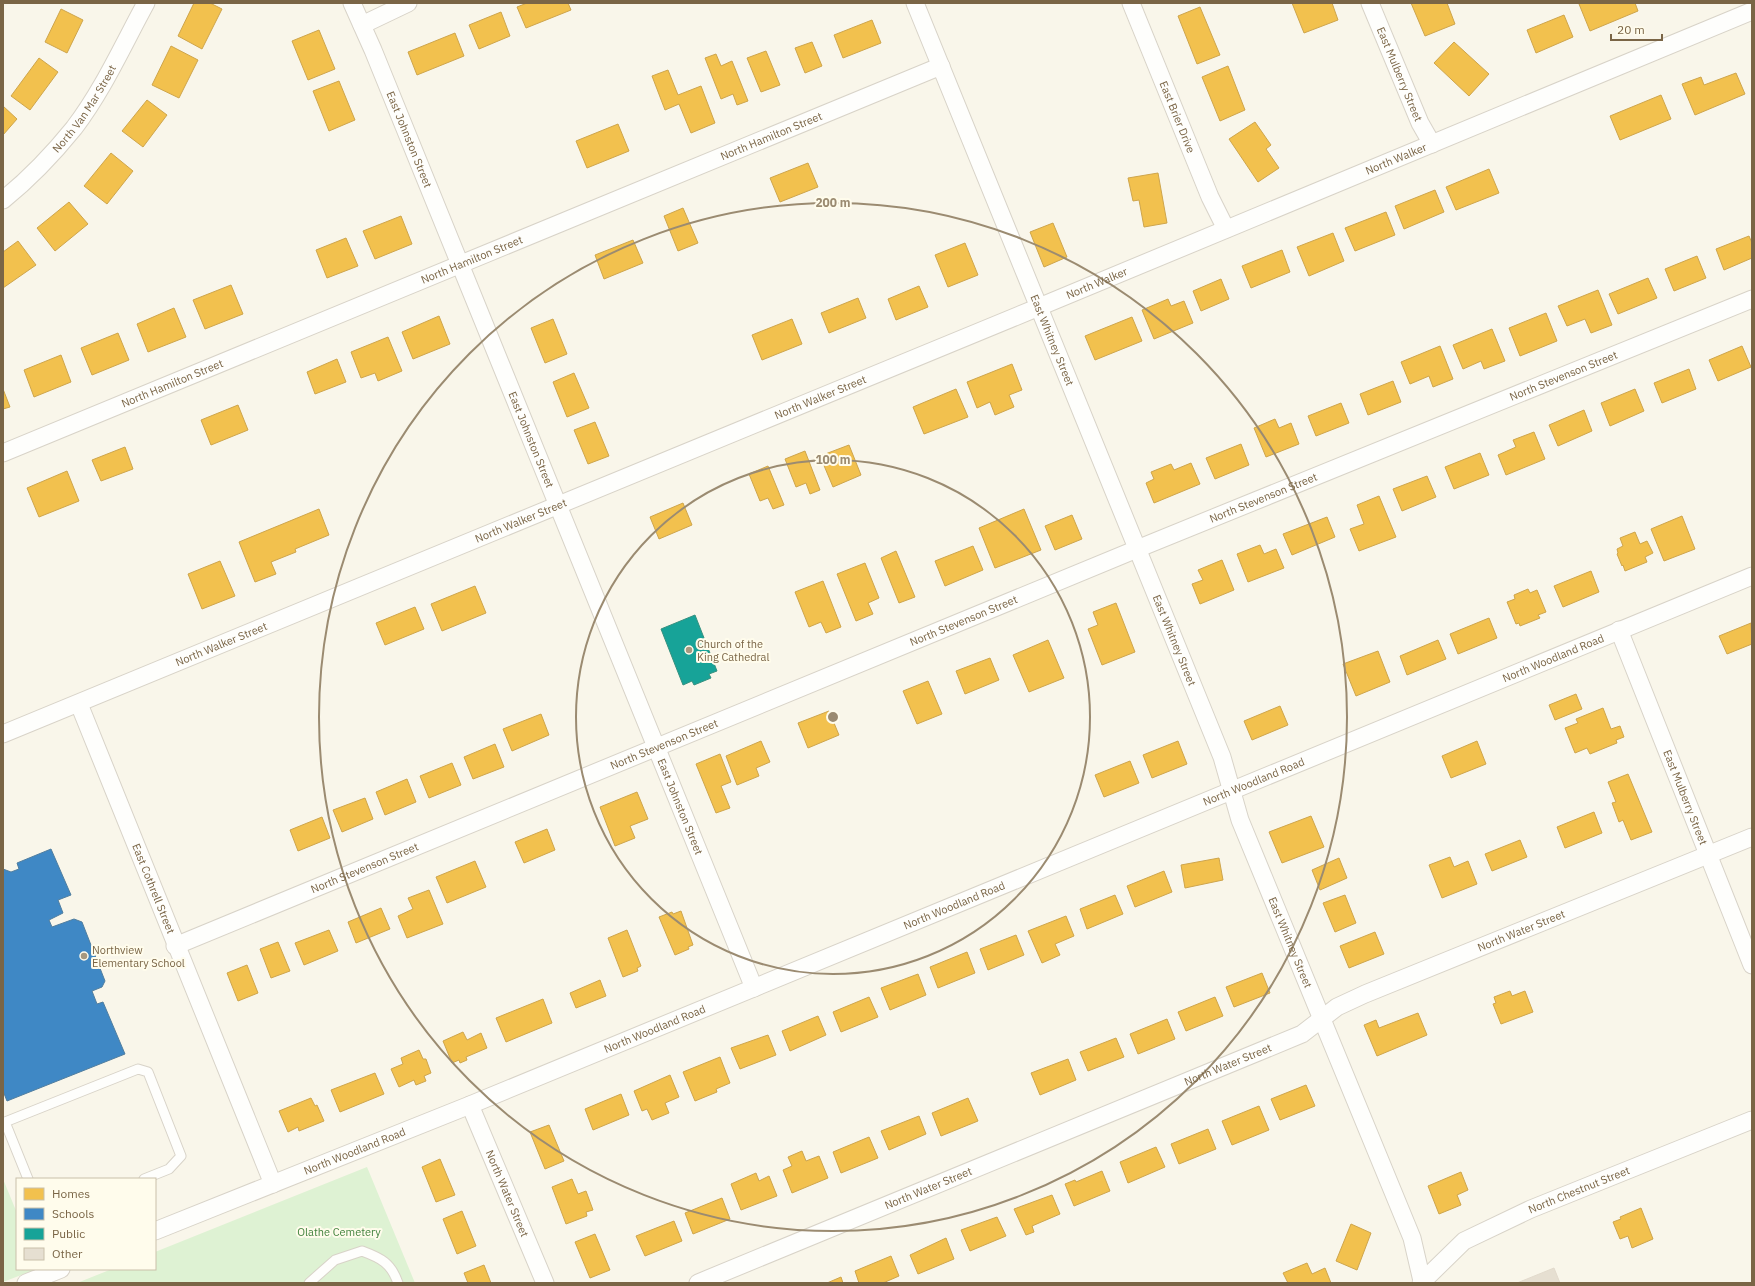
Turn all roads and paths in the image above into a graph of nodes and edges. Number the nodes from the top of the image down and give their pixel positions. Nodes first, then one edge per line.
1 (146, 3) edge
2 (352, 3) edge
3 (408, 3) edge
4 (915, 3) edge
5 (1131, 3) edge
6 (1370, 3) edge
7 (1752, 11) edge
8 (362, 25) junction
9 (941, 66) junction
10 (1432, 144) junction
11 (3, 200) edge
12 (1226, 229) junction
13 (459, 264) junction
14 (1752, 299) edge
15 (1039, 307) junction
16 (3, 453) edge
17 (558, 505) junction
18 (1137, 549) junction
19 (1752, 576) edge
20 (1619, 630) junction
21 (79, 704) junction
22 (3, 734) edge
23 (655, 747) junction
24 (1232, 791) junction
25 (1752, 837) edge
26 (1707, 855) junction
27 (175, 946) junction
28 (1752, 965) edge
29 (754, 988) junction
30 (1322, 1019) junction
31 (470, 1105) junction
32 (1752, 1120) edge
33 (28, 1178) edge
34 (146, 1178) edge
35 (272, 1184) junction
36 (156, 1231) edge
37 (58, 1270) edge
38 (1421, 1282) edge
39 (26, 1283) edge
40 (309, 1283) edge
41 (398, 1283) edge
42 (544, 1283) edge
43 (698, 1283) edge

1 - 11 street, North Van Mar Street
2 - 8 street, East Johnston Street
3 - 8 street
4 - 9 street, East Whitney Street
5 - 12 street, East Brier Drive
6 - 10 street, East Mulberry Street
7 - 10 street, North Walker
8 - 13 street, East Johnston Street
9 - 13 street, North Hamilton Street
9 - 15 street, East Whitney Street
10 - 12 street, North Walker
12 - 15 street, North Walker
13 - 16 street, North Hamilton Street
13 - 17 street, East Johnston Street
14 - 18 street, North Stevenson Street
15 - 17 street, North Walker Street
15 - 18 street, East Whitney Street
17 - 21 street, North Walker Street
17 - 23 street, East Johnston Street
18 - 23 street, North Stevenson Street
18 - 24 street, East Whitney Street
19 - 20 street, North Woodland Road
20 - 24 street, North Woodland Road
20 - 26 street, East Mulberry Street
21 - 22 street, North Walker Street
21 - 27 street, East Cothrell Street
23 - 27 street, North Stevenson Street
23 - 29 street, East Johnston Street
24 - 29 street, North Woodland Road
24 - 30 street, East Whitney Street
25 - 26 street, North Water Street
26 - 28 street, East Mulberry Street
26 - 30 street, North Water Street
27 - 35 street, East Cothrell Street
29 - 31 street, North Woodland Road
30 - 38 street, East Whitney Street
30 - 43 street, North Water Street
31 - 35 street, North Woodland Road
31 - 42 street, North Water Street
32 - 38 street, North Chestnut Street
33 - 34 lane
35 - 36 street, North Woodland Road
37 - 39 street
40 - 41 lane

